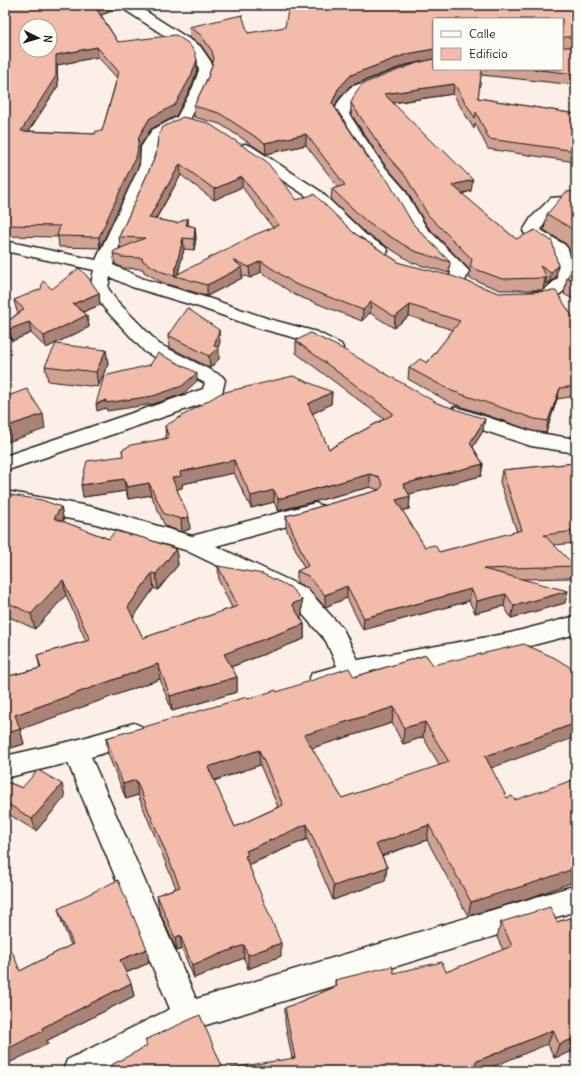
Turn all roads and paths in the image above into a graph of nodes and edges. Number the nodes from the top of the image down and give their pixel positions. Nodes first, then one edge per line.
1 (127, 5) edge
2 (433, 64) edge
3 (232, 140) edge
4 (576, 201) edge
5 (5, 246) edge
6 (393, 260) edge
7 (104, 267) junction
8 (457, 282) edge
9 (513, 298) edge
10 (353, 358) edge
11 (443, 409) edge
12 (576, 446) edge
13 (5, 464) edge
14 (5, 499) edge
15 (333, 506) edge
16 (192, 544) junction
17 (576, 625) edge
18 (510, 642) junction
19 (536, 655) edge
20 (351, 671) junction
21 (298, 686) edge
22 (152, 729) edge
23 (76, 751) junction
24 (5, 767) edge
25 (576, 898) edge
26 (188, 1016) junction
27 (78, 1071) edge

1 - 7 street
2 - 8 street
3 - 6 street
4 - 9 street
5 - 7 street
7 - 10 street
7 - 13 street
11 - 12 street
14 - 16 street
15 - 16 street
16 - 20 street
17 - 18 street
18 - 19 street
18 - 20 street
20 - 21 street
22 - 23 street
23 - 24 street
23 - 26 street
25 - 26 street
26 - 27 street

